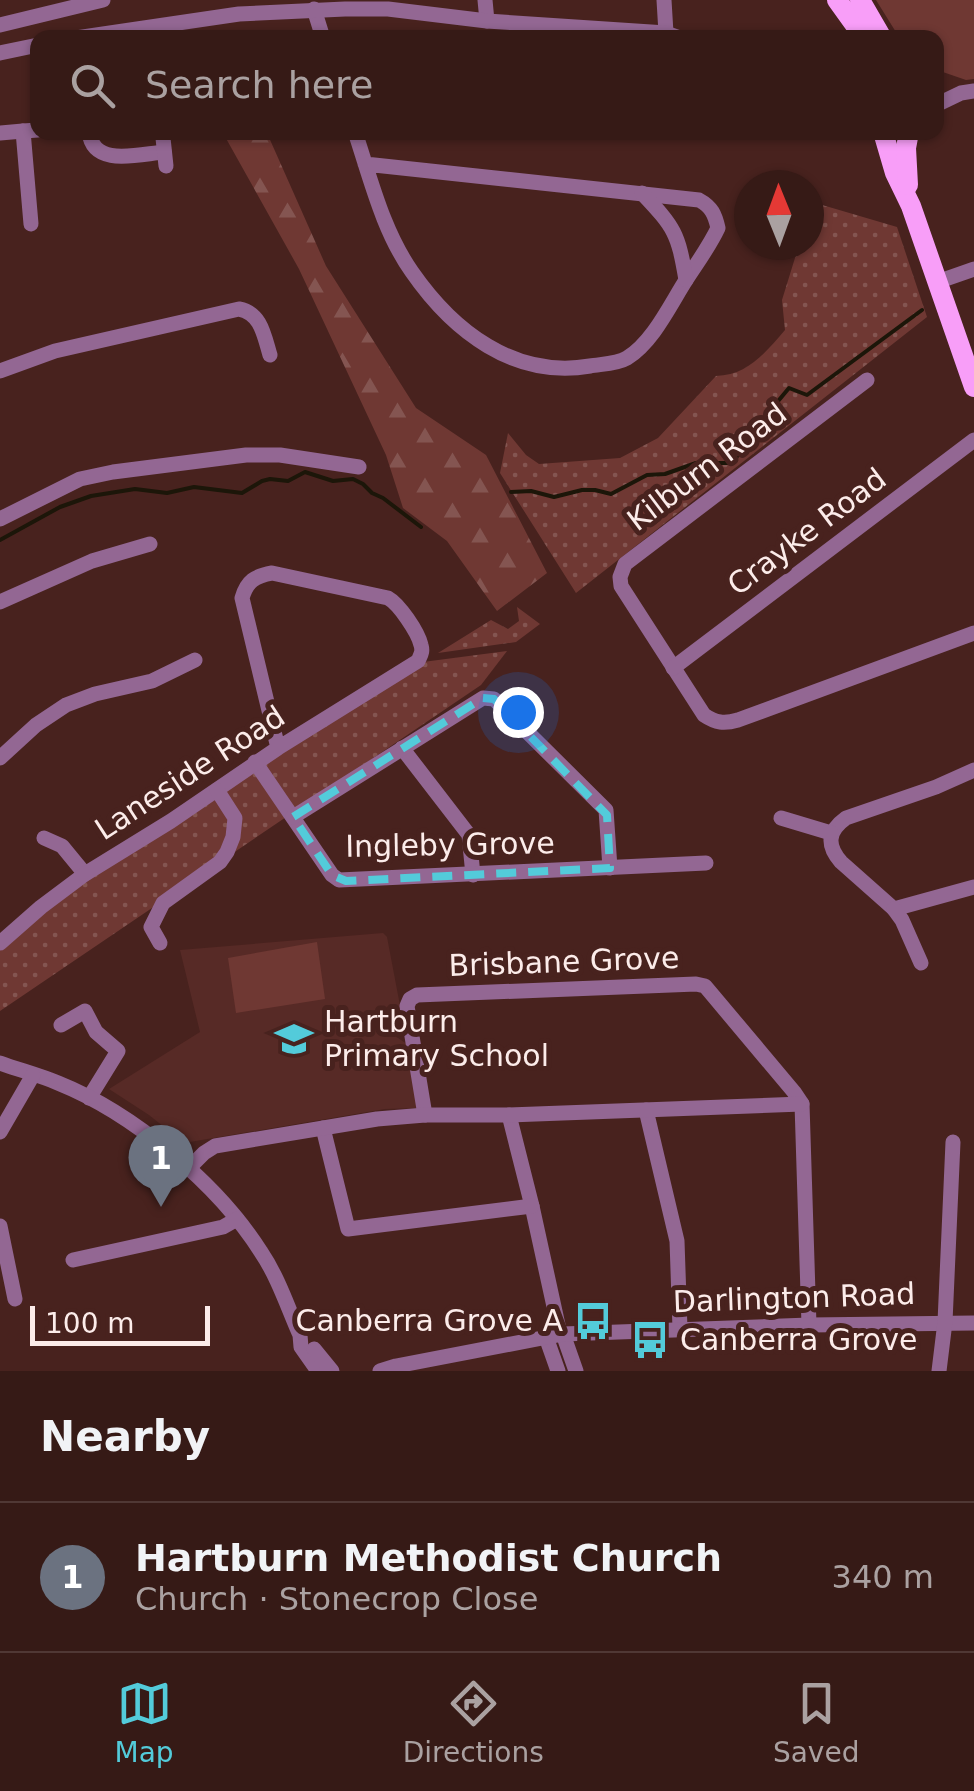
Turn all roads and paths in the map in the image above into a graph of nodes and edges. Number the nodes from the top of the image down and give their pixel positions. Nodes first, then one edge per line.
1 (103, 0) edge
2 (485, 0) edge
3 (664, 0) edge
4 (837, 0) edge
5 (860, 0) edge
6 (388, 5) edge
7 (237, 7) edge
8 (314, 10) junction
9 (487, 21) junction
10 (1, 22) edge
11 (116, 30) edge
12 (320, 30) edge
13 (607, 30) edge
14 (672, 30) edge
15 (859, 30) edge
16 (877, 30) edge
17 (30, 46) edge
18 (0, 52) edge
19 (30, 130) edge
20 (0, 132) edge
21 (30, 140) edge
22 (90, 140) edge
23 (357, 140) edge
24 (885, 140) edge
25 (908, 140) edge
26 (164, 152) dead end
27 (365, 164) junction
28 (642, 194) junction
29 (910, 206) junction
30 (31, 224) dead end
31 (974, 269) edge
32 (686, 280) junction
33 (937, 282) junction
34 (270, 355) dead end
35 (0, 371) edge
36 (859, 382) dead end
37 (974, 387) edge
38 (974, 440) edge
39 (359, 466) dead end
40 (0, 519) edge
41 (142, 552) dead end
42 (0, 602) edge
43 (974, 633) edge
44 (195, 660) dead end
45 (673, 668) junction
46 (278, 748) junction
47 (402, 748) junction
48 (0, 758) edge
49 (255, 762) junction
50 (974, 770) edge
51 (217, 790) junction
52 (293, 817) junction
53 (781, 818) dead end
54 (831, 833) junction
55 (44, 838) dead end
56 (706, 864) dead end
57 (610, 868) junction
58 (85, 874) junction
59 (473, 875) junction
60 (974, 887) edge
61 (894, 909) junction
62 (0, 943) edge
63 (160, 943) dead end
64 (922, 963) dead end
65 (61, 1026) dead end
66 (0, 1063) edge
67 (33, 1074) junction
68 (89, 1098) junction
69 (802, 1104) junction
70 (646, 1110) junction
71 (425, 1114) junction
72 (509, 1115) junction
73 (324, 1128) junction
74 (0, 1132) edge
75 (953, 1142) dead end
76 (188, 1169) junction
77 (532, 1206) junction
78 (237, 1219) junction
79 (0, 1226) edge
80 (73, 1260) dead end
81 (15, 1299) dead end
82 (945, 1322) junction
83 (974, 1323) edge
84 (809, 1324) junction
85 (680, 1328) junction
86 (556, 1335) junction
87 (300, 1336) junction
88 (567, 1370) edge
89 (318, 1371) edge
90 (332, 1371) edge
91 (380, 1371) edge
92 (939, 1371) edge

1 - 10 street
2 - 9 street
3 - 14 street
4 - 15 main road
5 - 16 main road
6 - 8 street
6 - 9 street
7 - 8 street
7 - 11 street
8 - 12 street
9 - 13 street
17 - 18 street
19 - 20 street
21 - 30 street
22 - 26 street
23 - 27 street
24 - 29 main road
25 - 29 main road
27 - 28 street
27 - 32 street
28 - 32 street
28 - 32 street
29 - 33 main road
31 - 33 street
33 - 37 main road
34 - 35 street
36 - 45 street, Kilburn Road
38 - 45 street, Crayke Road
39 - 40 street
41 - 42 street
43 - 45 street, Kilburn Road
44 - 48 street
46 - 46 street, Laneside Road
46 - 49 street, Laneside Road
47 - 52 street
47 - 57 street
47 - 59 street
49 - 51 street, Laneside Road
49 - 52 street, Ingleby Grove
50 - 54 street
51 - 58 street, Laneside Road
51 - 63 street
52 - 59 street, Ingleby Grove
53 - 54 street
54 - 61 street
55 - 58 street
56 - 57 street, Ingleby Grove
57 - 59 street, Ingleby Grove
58 - 62 street, Laneside Road
60 - 61 street
61 - 64 street
65 - 68 street
66 - 67 street
67 - 68 street
67 - 74 street
68 - 76 street
69 - 70 street
69 - 71 street, Brisbane Grove
69 - 84 street
70 - 72 street
70 - 85 street
71 - 72 street
71 - 73 street
72 - 77 street
73 - 76 street
73 - 77 street
75 - 82 street
76 - 78 street
77 - 86 street
78 - 80 street
78 - 87 street
79 - 81 street
82 - 83 street, Darlington Road
82 - 84 street, Darlington Road
82 - 92 street
84 - 85 street, Darlington Road
85 - 86 street, Darlington Road
86 - 88 street
86 - 91 street, Darlington Road
87 - 89 street
87 - 90 street

